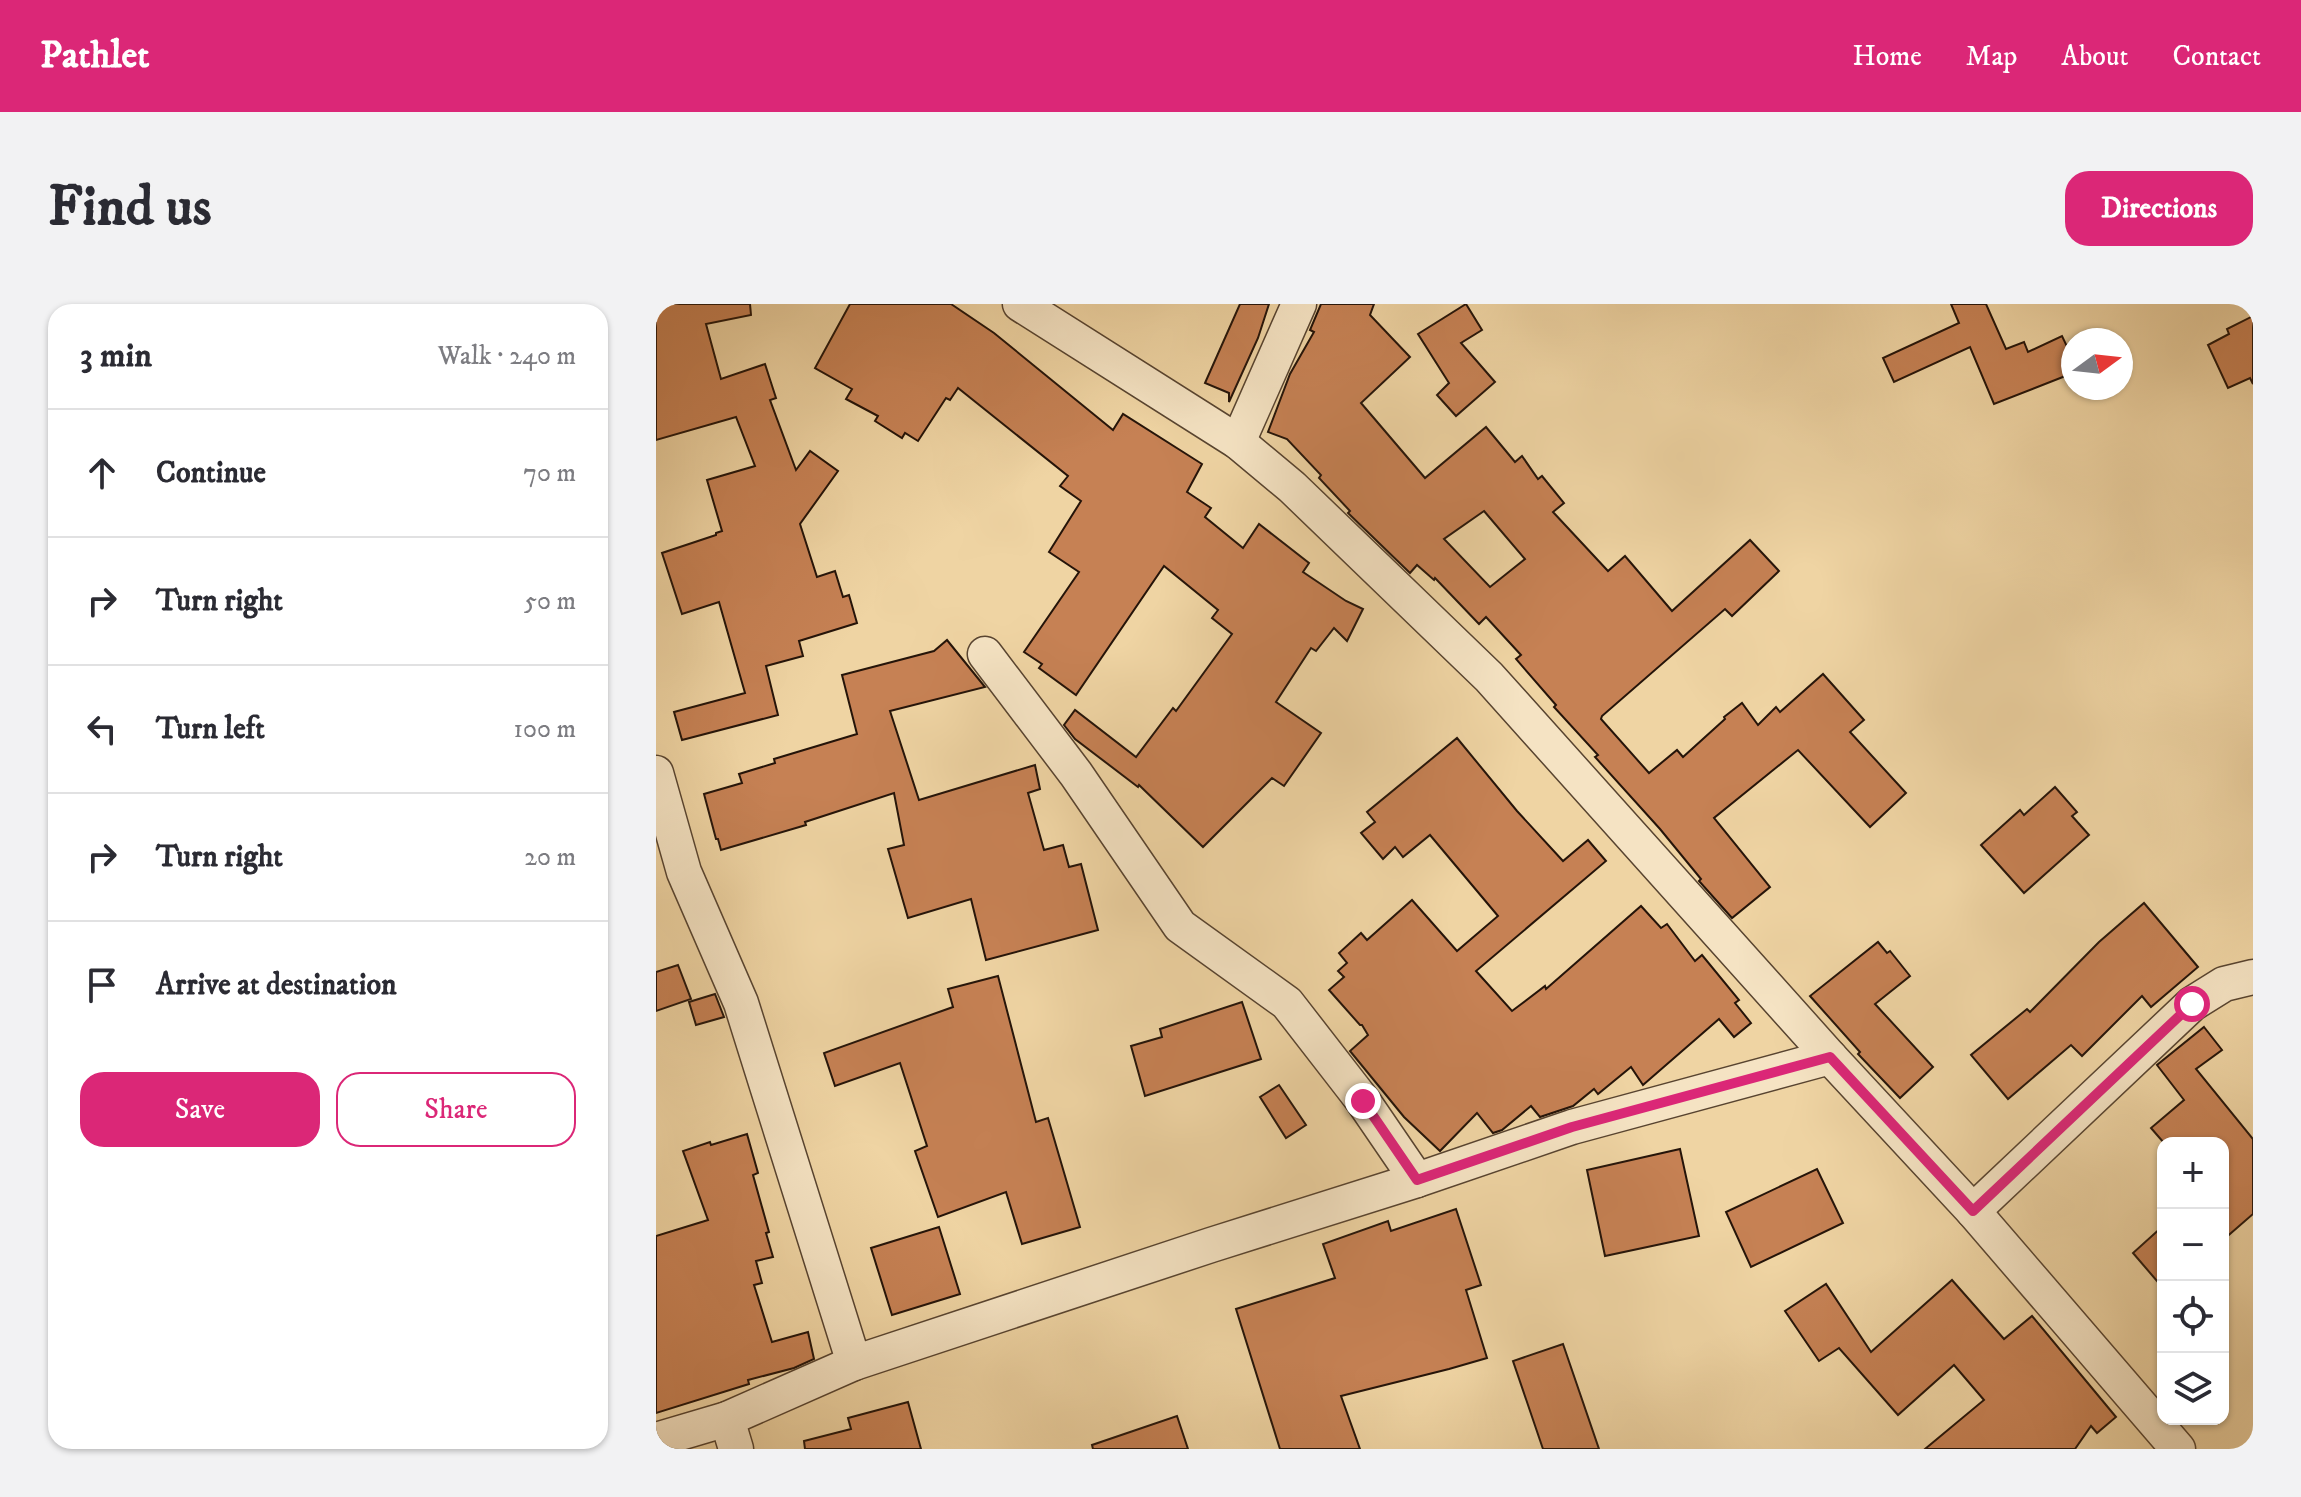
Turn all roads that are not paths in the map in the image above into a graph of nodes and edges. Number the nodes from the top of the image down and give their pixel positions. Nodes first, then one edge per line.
1 (1020, 304) edge
2 (1299, 304) edge
3 (1238, 442) junction
4 (985, 654) dead end
5 (656, 773) edge
6 (2253, 977) edge
7 (1830, 1057) junction
8 (1417, 1180) junction
9 (1973, 1211) junction
10 (854, 1363) junction
11 (732, 1434) edge
12 (656, 1440) edge
13 (2169, 1446) edge

1 - 3 street
2 - 3 street
3 - 7 street
4 - 8 street
5 - 10 street
6 - 9 street
7 - 8 street
7 - 9 street
8 - 10 street
9 - 13 street
10 - 11 street
11 - 12 street

